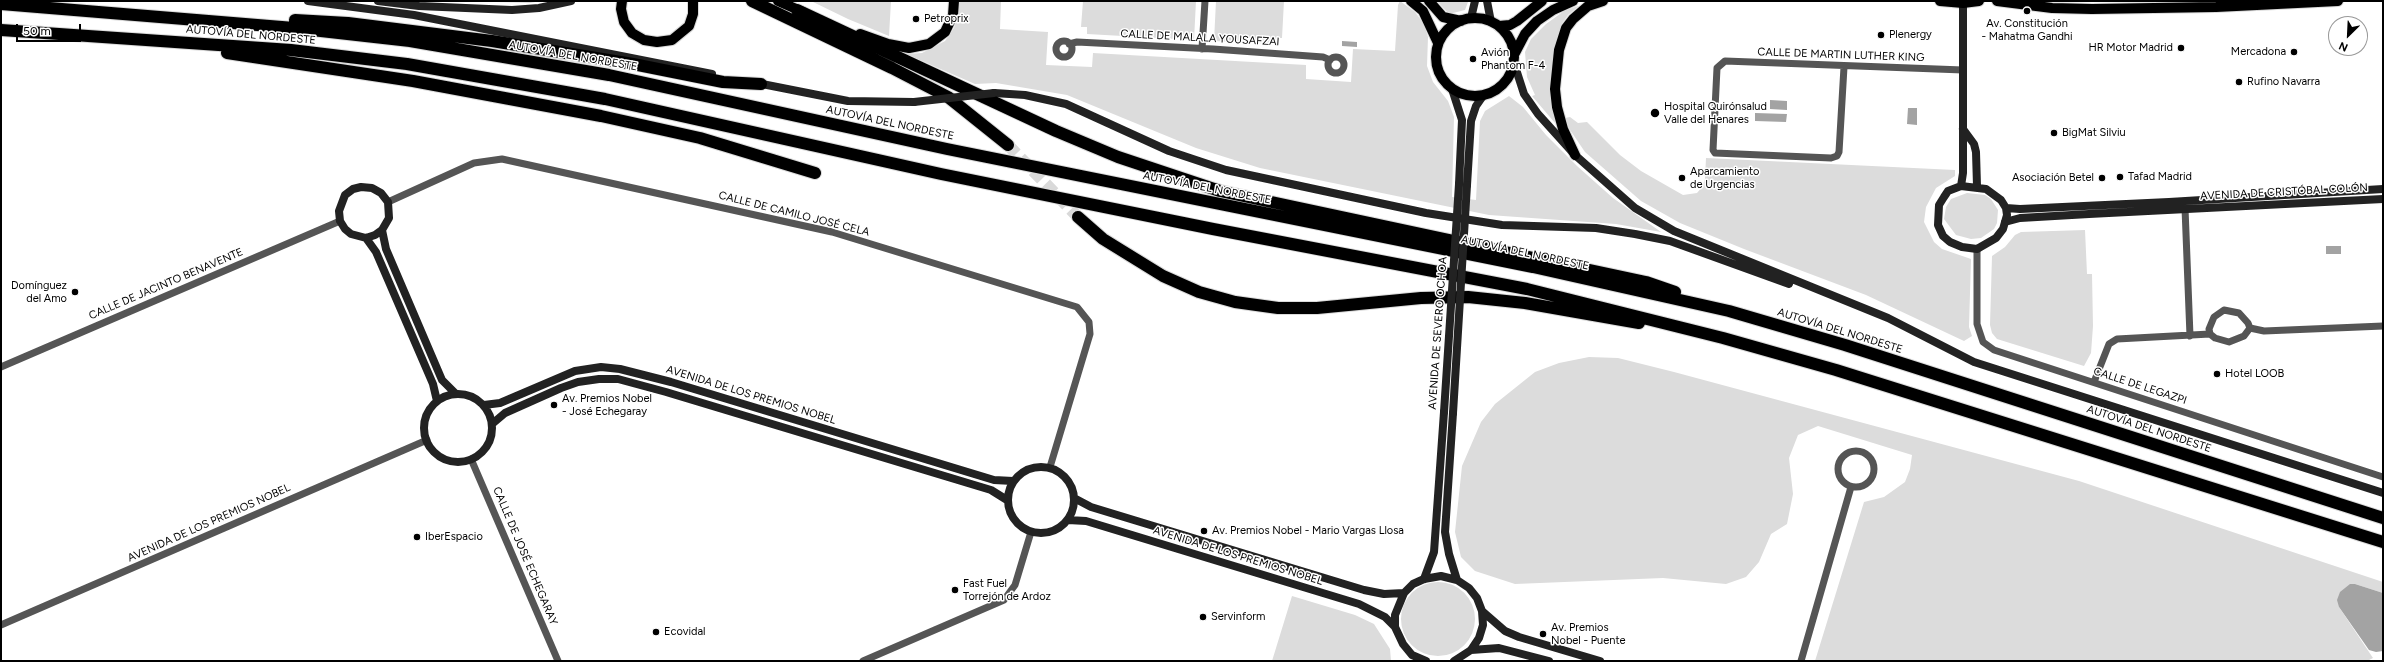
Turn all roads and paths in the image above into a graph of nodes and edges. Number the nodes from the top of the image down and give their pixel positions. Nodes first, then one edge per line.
1 (308, 1) edge
2 (378, 1) edge
3 (571, 1) edge
4 (622, 1) edge
5 (694, 1) edge
6 (752, 1) edge
7 (778, 1) edge
8 (954, 1) edge
9 (1205, 1) edge
10 (1411, 1) edge
11 (1429, 1) edge
12 (1474, 1) edge
13 (1487, 1) edge
14 (1542, 1) edge
15 (1573, 1) edge
16 (1603, 1) edge
17 (1940, 1) edge
18 (1979, 1) edge
19 (1997, 1) edge
20 (2338, 1) edge
21 (1963, 3) junction
22 (1, 4) edge
23 (94, 10) junction
24 (797, 10) junction
25 (1471, 18) junction
26 (1461, 21) junction
27 (1495, 24) junction
28 (1, 30) edge
29 (97, 35) junction
30 (1438, 42) junction
31 (1069, 44) dead end
32 (1202, 49) junction
33 (1515, 58) junction
34 (1330, 60) dead end
35 (1844, 67) junction
36 (1963, 70) junction
37 (761, 84) junction
38 (1452, 89) junction
39 (1483, 96) junction
40 (1963, 129) junction
41 (1008, 145) tunnel mouth
42 (1575, 155) junction
43 (815, 173) dead end
44 (1463, 184) junction
45 (1961, 186) junction
46 (1977, 186) junction
47 (2383, 189) edge
48 (2383, 199) edge
49 (388, 202) junction
50 (2185, 204) junction
51 (2006, 208) junction
52 (1078, 217) tunnel mouth
53 (340, 221) junction
54 (2006, 222) junction
55 (382, 230) junction
56 (366, 238) junction
57 (1977, 249) junction
58 (1862, 308) junction
59 (1730, 311) junction
60 (2383, 326) edge
61 (2250, 328) junction
62 (2210, 334) junction
63 (2190, 336) junction
64 (1723, 338) junction
65 (1, 367) edge
66 (2094, 382) junction
67 (456, 394) junction
68 (437, 401) junction
69 (484, 406) junction
70 (492, 424) junction
71 (427, 440) junction
72 (472, 459) junction
73 (1050, 467) junction
74 (2383, 477) edge
75 (1013, 481) junction
76 (1851, 487) junction
77 (2383, 493) edge
78 (1074, 498) junction
79 (1007, 500) junction
80 (2383, 518) edge
81 (1068, 520) junction
82 (1032, 532) junction
83 (2383, 542) edge
84 (1424, 579) junction
85 (1457, 580) junction
86 (1404, 593) junction
87 (1482, 611) junction
88 (1, 626) edge
89 (1395, 627) junction
90 (1471, 650) junction
91 (558, 661) edge
92 (863, 661) edge
93 (1426, 661) edge
94 (1454, 661) edge
95 (1549, 661) edge
96 (1600, 661) edge
97 (1801, 661) edge

1 - 37 street
2 - 3 street
4 - 5 main road
6 - 41 highway
7 - 24 main road
8 - 24 main road
9 - 32 street
10 - 30 main road
11 - 26 main road
12 - 25 street
13 - 27 street
14 - 27 main road
15 - 33 main road
16 - 42 main road
17 - 21 main road
18 - 21 main road
19 - 20 main road
21 - 36 street
22 - 23 highway, AUTOVÍA DEL NORDESTE
23 - 37 highway
23 - 59 highway, AUTOVÍA DEL NORDESTE
24 - 59 highway
25 - 26 main road
25 - 27 main road
26 - 30 main road
27 - 33 main road
28 - 29 highway, AUTOVÍA DEL NORDESTE
29 - 43 highway
29 - 64 highway, AUTOVÍA DEL NORDESTE
30 - 38 main road
31 - 32 street, CALLE DE MALALA YOUSAFZAI
32 - 34 street, CALLE DE MALALA YOUSAFZAI
33 - 39 main road
33 - 42 street
35 - 35 street, CALLE DE MARTIN LUTHER KING
35 - 36 street, CALLE DE MARTIN LUTHER KING
36 - 40 street
37 - 58 street, bridge
38 - 39 main road
38 - 44 street, AVENIDA DE SEVERO OCHOA
39 - 44 street, AVENIDA DE SEVERO OCHOA
40 - 45 street
40 - 46 street
42 - 58 street
44 - 84 street, AVENIDA DE SEVERO OCHOA, bridge
44 - 85 street, AVENIDA DE SEVERO OCHOA, bridge
45 - 46 street
45 - 57 street
46 - 51 street
47 - 50 street, AVENIDA DE CRISTÓBAL COLÓN
48 - 50 street, AVENIDA DE CRISTÓBAL COLÓN
49 - 53 street
49 - 55 street
49 - 73 street, CALLE DE CAMILO JOSÉ CELA
50 - 51 street, AVENIDA DE CRISTÓBAL COLÓN
50 - 54 street, AVENIDA DE CRISTÓBAL COLÓN
50 - 63 street
51 - 54 street
52 - 64 highway
53 - 56 street
53 - 65 street, CALLE DE JACINTO BENAVENTE
54 - 57 street
55 - 56 street
55 - 67 street
56 - 68 street
57 - 66 street, CALLE DE LEGAZPI
58 - 77 street
59 - 80 highway, AUTOVÍA DEL NORDESTE
60 - 61 street
61 - 62 street
61 - 62 street
62 - 63 street
63 - 66 street
64 - 83 highway, AUTOVÍA DEL NORDESTE
66 - 74 street, CALLE DE LEGAZPI
67 - 68 street
67 - 69 street
68 - 71 street
69 - 70 street
69 - 75 street, AVENIDA DE LOS PREMIOS NOBEL
70 - 72 street
70 - 79 street, AVENIDA DE LOS PREMIOS NOBEL
71 - 72 street
71 - 88 street, AVENIDA DE LOS PREMIOS NOBEL
72 - 91 street, CALLE DE JOSÉ ECHEGARAY
73 - 75 street
73 - 78 street
75 - 79 street
76 - 76 street
76 - 97 street
78 - 81 street
78 - 86 street, AVENIDA DE LOS PREMIOS NOBEL
79 - 82 street
81 - 82 street
81 - 89 street, AVENIDA DE LOS PREMIOS NOBEL
82 - 92 street
84 - 85 street
84 - 86 street
85 - 87 street
86 - 89 street
87 - 90 street
87 - 96 street
89 - 93 street
90 - 94 street
90 - 95 street

